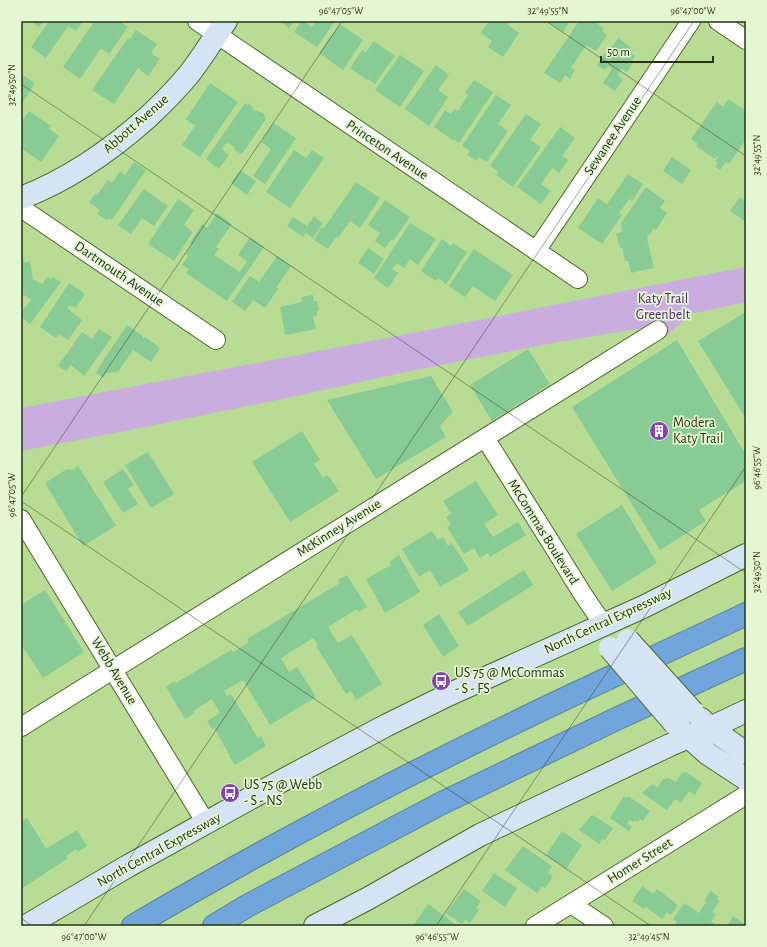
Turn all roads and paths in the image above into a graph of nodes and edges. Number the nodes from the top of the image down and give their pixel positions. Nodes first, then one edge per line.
1 (197, 21) edge
2 (691, 21) edge
3 (718, 21) edge
4 (222, 28) edge
5 (746, 40) edge
6 (21, 198) edge
7 (21, 208) edge
8 (536, 251) junction
9 (578, 279) dead end
10 (658, 330) dead end
11 (216, 340) dead end
12 (485, 438) junction
13 (21, 519) edge
14 (746, 555) edge
15 (746, 598) edge
16 (746, 614) edge
17 (604, 624) junction
18 (707, 633) junction
19 (619, 644) junction
20 (746, 659) edge
21 (113, 670) junction
22 (746, 711) edge
23 (21, 727) edge
24 (710, 728) junction
25 (682, 730) junction
26 (746, 753) edge
27 (746, 779) edge
28 (746, 795) edge
29 (206, 823) junction
30 (571, 904) junction
31 (26, 926) edge
32 (133, 926) edge
33 (214, 926) edge
34 (315, 926) edge
35 (535, 926) edge
36 (604, 926) edge

1 - 4 street, Princeton Avenue
2 - 8 street, Sewanee Avenue
3 - 5 street
4 - 6 main road, Abbott Avenue
4 - 8 street, Princeton Avenue
7 - 11 street, Dartmouth Avenue
8 - 9 street, Princeton Avenue
10 - 12 street, McKinney Avenue
12 - 17 street, McCommas Boulevard
12 - 21 street, McKinney Avenue
13 - 21 street, Webb Avenue
14 - 17 main road, North Central Expressway
15 - 18 highway
16 - 18 highway
17 - 19 main road, McCommas Boulevard
17 - 29 main road, North Central Expressway
18 - 32 highway
19 - 24 main road, McCommas Boulevard, bridge
19 - 25 main road, McCommas Boulevard, bridge
20 - 33 highway
21 - 23 street, McKinney Avenue
21 - 29 street, Webb Avenue
22 - 24 main road
24 - 25 main road
24 - 26 main road, McCommas Boulevard
25 - 27 main road, McCommas Boulevard
25 - 34 main road
28 - 30 street, Homer Street
29 - 31 main road, North Central Expressway
30 - 35 street, Homer Street
30 - 36 street

